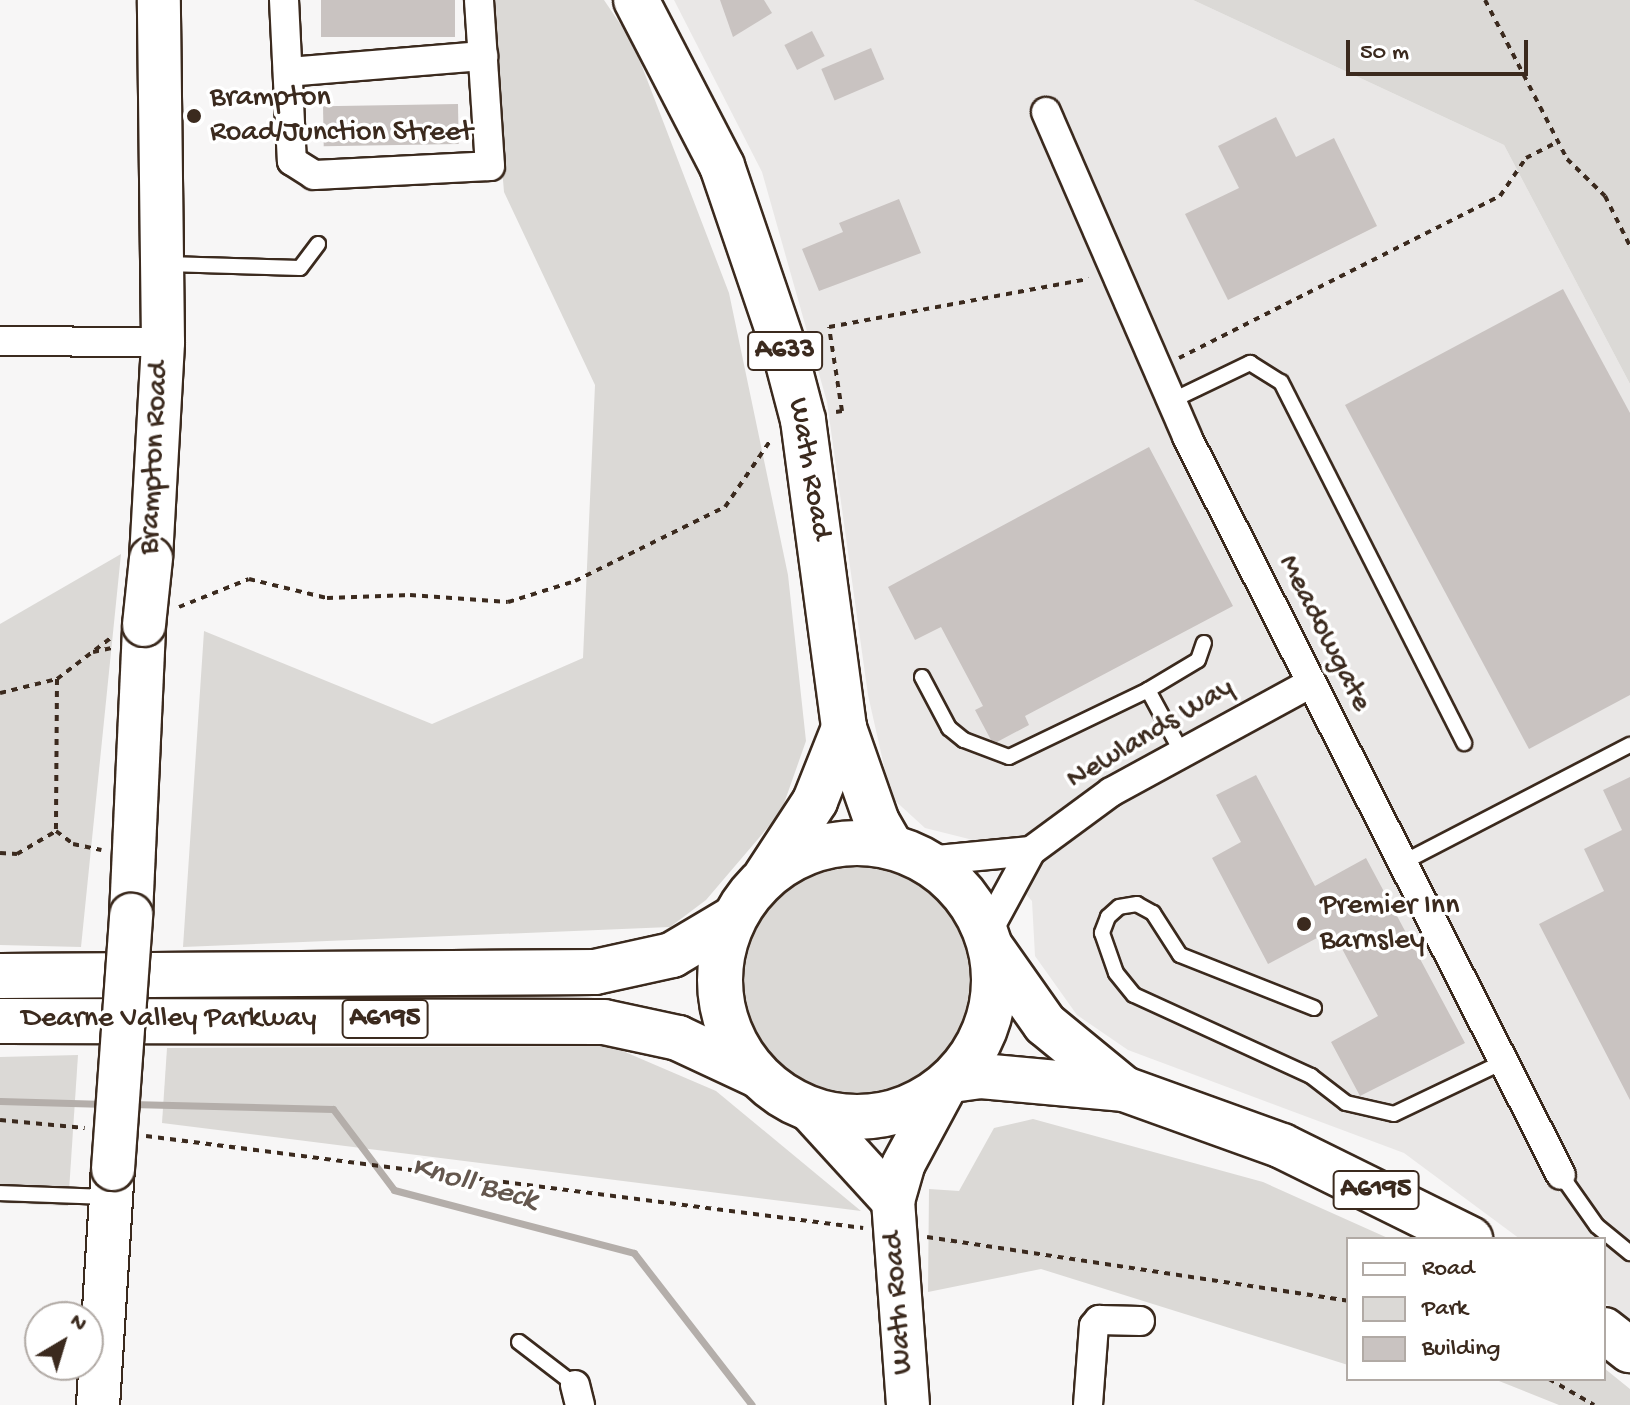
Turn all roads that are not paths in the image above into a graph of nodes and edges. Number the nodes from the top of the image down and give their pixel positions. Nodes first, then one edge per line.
1 (159, 0) edge
2 (284, 0) edge
3 (479, 0) edge
4 (636, 0) edge
5 (483, 56) junction
6 (288, 72) junction
7 (1046, 112) dead end
8 (318, 244) dead end
9 (162, 263) junction
10 (0, 341) edge
11 (163, 342) junction
12 (1171, 401) junction
13 (1204, 643) dead end
14 (922, 677) dead end
15 (1309, 684) junction
16 (1148, 690) junction
17 (844, 728) junction
18 (1464, 743) dead end
19 (1630, 745) edge
20 (1181, 751) junction
21 (1031, 851) junction
22 (909, 854) junction
23 (1402, 863) junction
24 (766, 876) junction
25 (734, 918) junction
26 (989, 940) junction
27 (0, 976) edge
28 (1314, 1008) dead end
29 (0, 1021) edge
30 (1505, 1061) junction
31 (759, 1076) junction
32 (949, 1083) junction
33 (1124, 1089) junction
34 (809, 1109) junction
35 (1561, 1175) joint
36 (112, 1183) junction
37 (0, 1193) edge
38 (893, 1201) junction
39 (1466, 1237) edge
40 (1630, 1253) edge
41 (1140, 1321) dead end
42 (1606, 1332) edge
43 (519, 1342) dead end
44 (1630, 1350) edge
45 (578, 1395) edge
46 (98, 1405) edge
47 (908, 1405) edge
48 (1088, 1405) edge

1 - 9 main road, Brampton Road
2 - 6 street
3 - 5 street
4 - 17 main road, Wath Road / A633
5 - 6 street
5 - 6 street
7 - 12 street, Meadowgate
8 - 9 lane
9 - 11 main road, Brampton Road
10 - 11 street
11 - 36 main road, Brampton Road, bridge
12 - 15 street, Meadowgate
12 - 18 lane
13 - 16 lane
14 - 16 lane
15 - 20 street, Newlands Way
15 - 23 street, Meadowgate
16 - 20 lane
17 - 22 main road, Wath Road / A633
17 - 24 main road, Wath Road / A633
19 - 23 lane
20 - 21 street, Newlands Way
21 - 22 street
21 - 26 street
22 - 24 main road, A6195
22 - 26 main road, A6195
23 - 30 street, Meadowgate
24 - 25 main road, A6195
25 - 27 main road, Dearne Valley Parkway / A6195
25 - 31 main road, A6195
26 - 32 main road, A6195
26 - 33 main road, A6195
28 - 30 lane
29 - 31 main road, Dearne Valley Parkway / A6195
30 - 35 street, Meadowgate
31 - 34 main road, A6195
32 - 33 main road, A6195
32 - 34 main road, A6195
32 - 38 main road
33 - 39 main road, A6195
34 - 38 main road
35 - 40 lane
36 - 37 lane
36 - 46 main road, Brampton Road
38 - 47 main road, Wath Road
41 - 48 street
42 - 44 main road
43 - 45 lane

